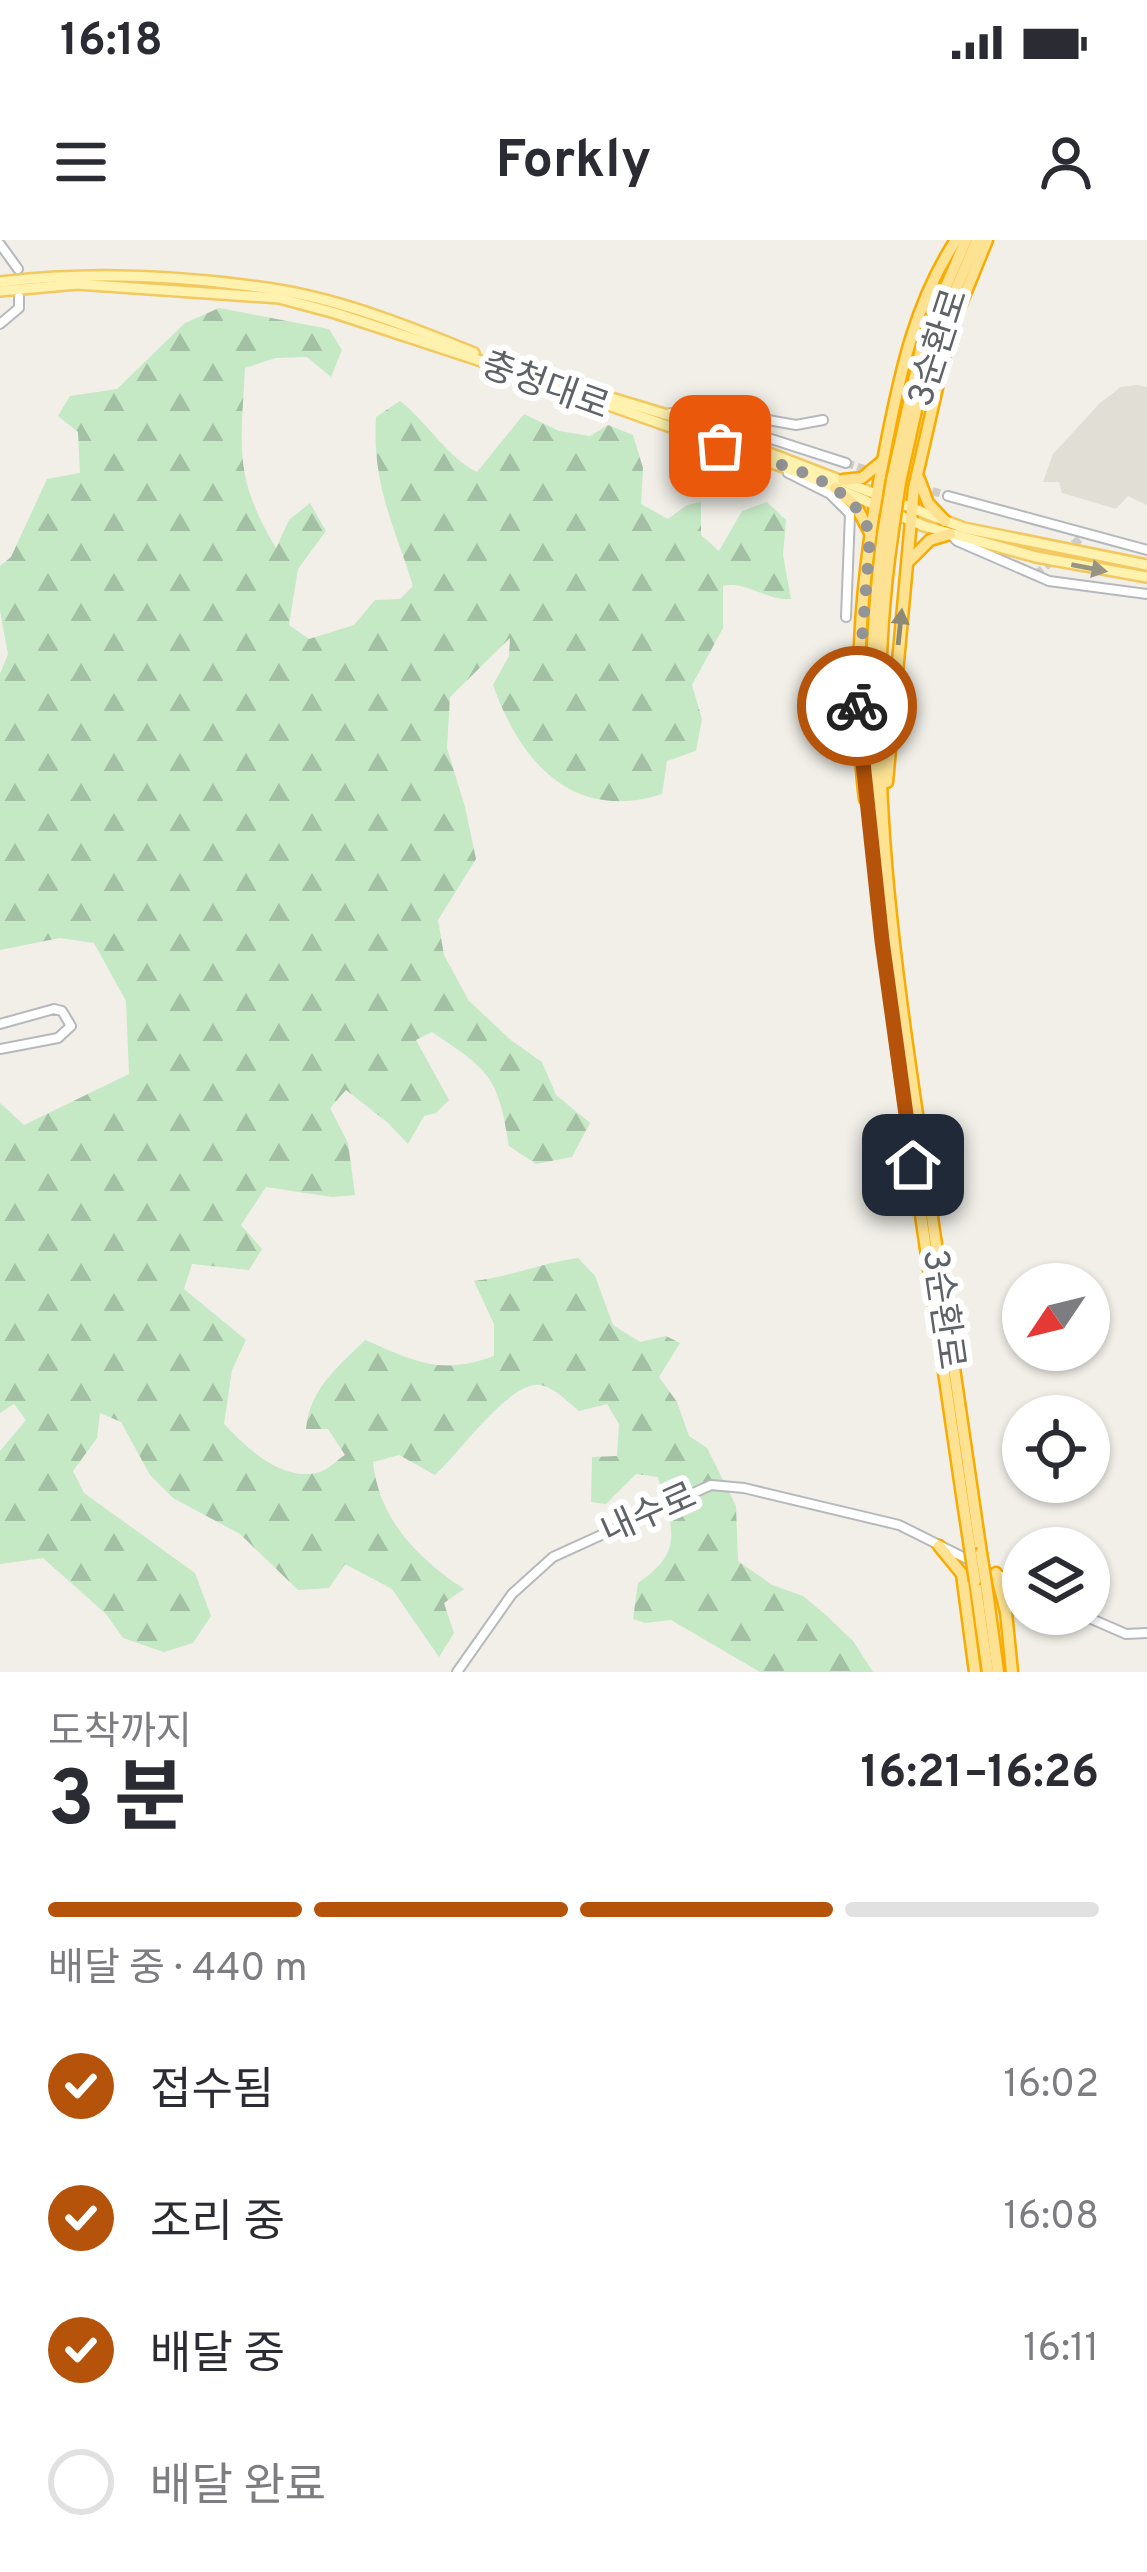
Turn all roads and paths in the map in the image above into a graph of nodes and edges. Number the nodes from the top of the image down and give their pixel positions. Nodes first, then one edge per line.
1 (956, 240) edge
2 (966, 240) edge
3 (977, 240) edge
4 (987, 240) edge
5 (0, 244) edge
6 (18, 269) dead end
7 (0, 287) edge
8 (19, 297) dead end
9 (0, 324) edge
10 (666, 414) junction
11 (681, 419) junction
12 (823, 420) dead end
13 (760, 460) junction
14 (882, 460) junction
15 (846, 463) tunnel mouth
16 (918, 472) junction
17 (890, 480) junction
18 (839, 484) junction
19 (914, 488) junction
20 (948, 496) tunnel mouth
21 (874, 499) junction
22 (872, 519) junction
23 (910, 520) junction
24 (945, 521) junction
25 (950, 534) junction
26 (882, 536) junction
27 (1147, 550) edge
28 (906, 564) junction
29 (1147, 565) edge
30 (1147, 577) edge
31 (1147, 594) edge
32 (846, 616) dead end
33 (885, 869) junction
34 (0, 1024) edge
35 (0, 1049) edge
36 (939, 1546) junction
37 (975, 1554) junction
38 (962, 1574) junction
39 (989, 1581) junction
40 (1002, 1583) edge
41 (1002, 1605) edge
42 (1110, 1627) edge
43 (1147, 1633) edge
44 (1008, 1635) edge
45 (457, 1672) edge
46 (975, 1672) edge
47 (988, 1672) edge
48 (998, 1672) edge
49 (1012, 1672) edge

1 - 14 highway
2 - 17 highway, 3순환로
3 - 17 highway, 3순환로
4 - 16 highway
5 - 6 street
7 - 10 main road, 충청대로
7 - 13 main road, 충청대로
8 - 9 street
10 - 11 main road, 충청대로
10 - 12 street
11 - 15 street
11 - 18 main road, 충청대로
13 - 18 main road, 충청대로
13 - 32 street
14 - 17 highway
14 - 18 highway
16 - 19 highway
16 - 24 highway
17 - 19 highway
17 - 21 highway
17 - 26 highway, 3순환로, bridge
18 - 21 main road, 충청대로
18 - 26 highway
19 - 23 highway
20 - 27 street
21 - 22 highway
21 - 23 main road, 충청대로
22 - 23 highway
22 - 26 highway
23 - 24 main road, 충청대로
23 - 25 main road, 충청대로
23 - 28 highway
24 - 29 main road, 충청대로
25 - 28 highway
25 -> 30 main road, 충청대로
25 - 31 street
26 - 33 highway, 3순환로
26 - 37 highway, 3순환로
33 -> 28 highway
33 - 37 highway, 3순환로
34 - 35 street
36 - 37 street, 내수로
36 - 38 highway
36 - 45 street, 내수로
37 - 38 highway
37 - 39 highway, 3순환로, bridge
37 - 39 street, 내수로
38 - 39 highway
38 - 46 highway
39 - 40 street, 내수로
39 - 41 highway
39 - 47 highway, 3순환로
39 - 48 highway, 3순환로
42 - 43 street
44 - 49 highway

